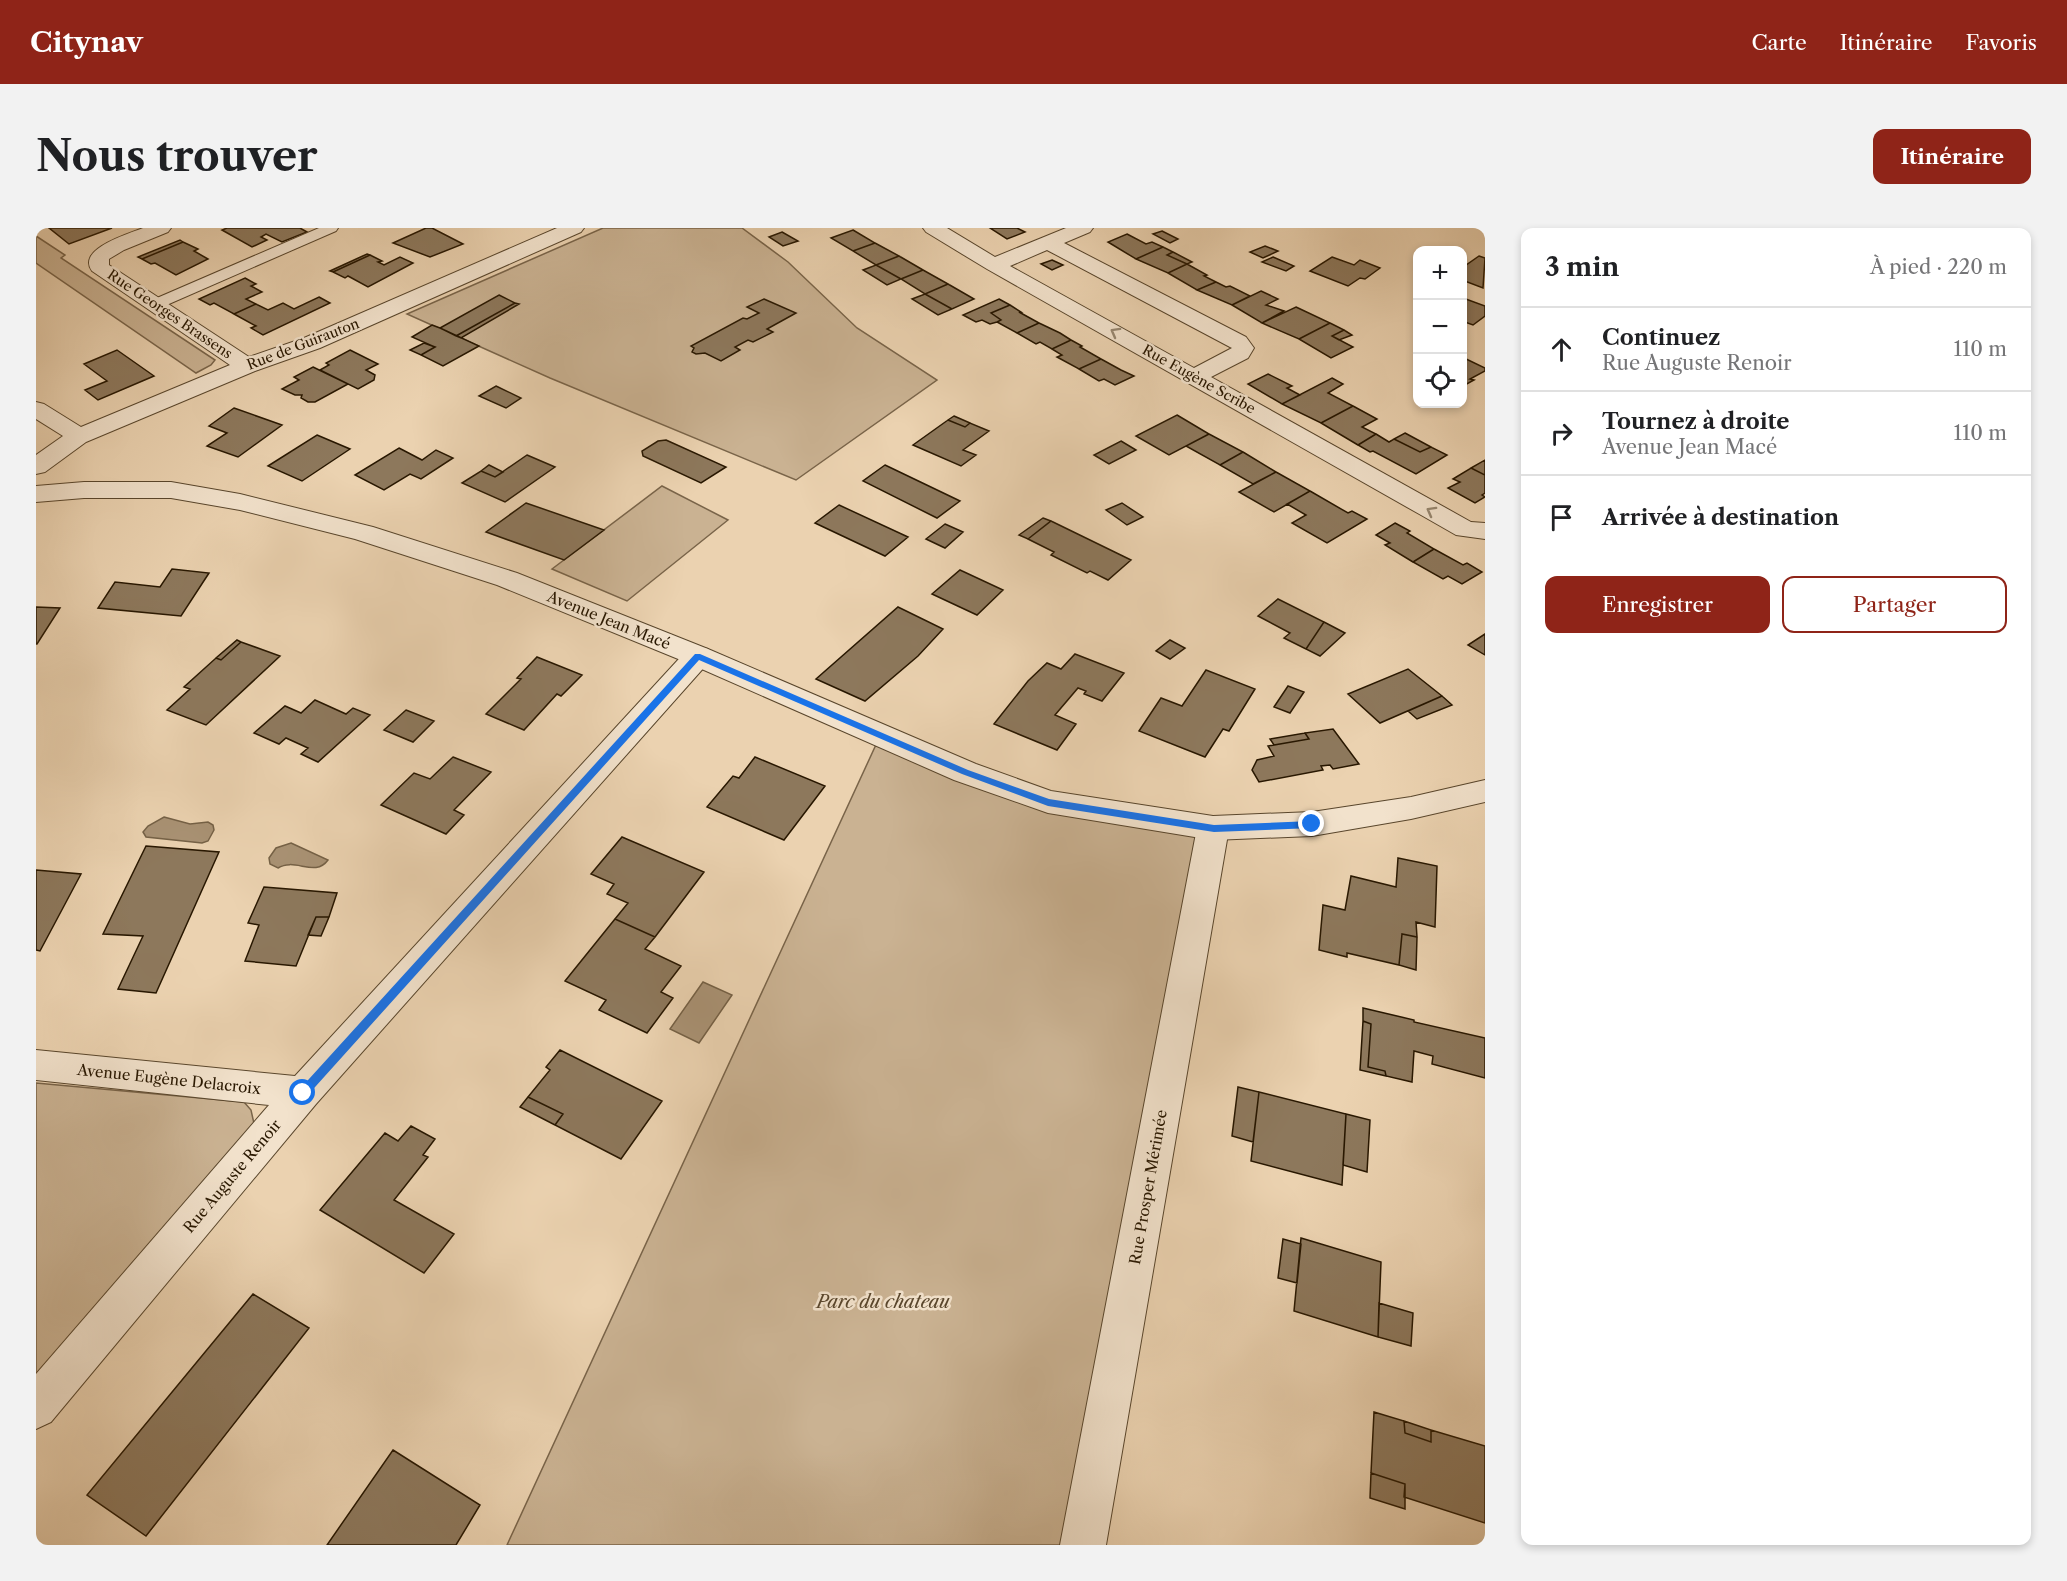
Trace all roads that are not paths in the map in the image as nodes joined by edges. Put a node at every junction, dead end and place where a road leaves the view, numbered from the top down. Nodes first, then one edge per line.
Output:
1 (161, 228) edge
2 (331, 228) edge
3 (574, 228) edge
4 (933, 228) edge
5 (1083, 228) edge
6 (1048, 243) junction
7 (994, 265) junction
8 (156, 304) junction
9 (247, 366) junction
10 (1194, 377) junction
11 (36, 409) edge
12 (77, 437) junction
13 (36, 466) edge
14 (36, 494) edge
15 (1478, 534) edge
16 (698, 656) junction
17 (1485, 791) edge
18 (1214, 828) junction
19 (36, 1065) edge
20 (303, 1093) junction
21 (36, 1407) edge
22 (1083, 1545) edge

1 - 8 street, Rue Georges Brassens
2 - 8 lane
3 - 9 street, Rue de Guirauton
4 - 7 street, Rue Eugène Scribe
5 - 6 street
6 - 7 street
6 - 10 street
10 -> 7 street, Rue Eugène Scribe
8 - 9 street, Rue Georges Brassens
9 - 12 street, Rue de Guirauton
15 -> 10 street, Rue Eugène Scribe
11 - 12 street
12 - 13 street, Rue de Guirauton
14 - 16 street, Avenue Jean Macé
16 - 18 street, Avenue Jean Macé
16 - 20 street, Rue Auguste Renoir
17 - 18 street, Avenue Jean Macé
18 - 22 street, Rue Prosper Mérimée
19 - 20 street, Avenue Eugène Delacroix
20 - 21 street, Rue Auguste Renoir

